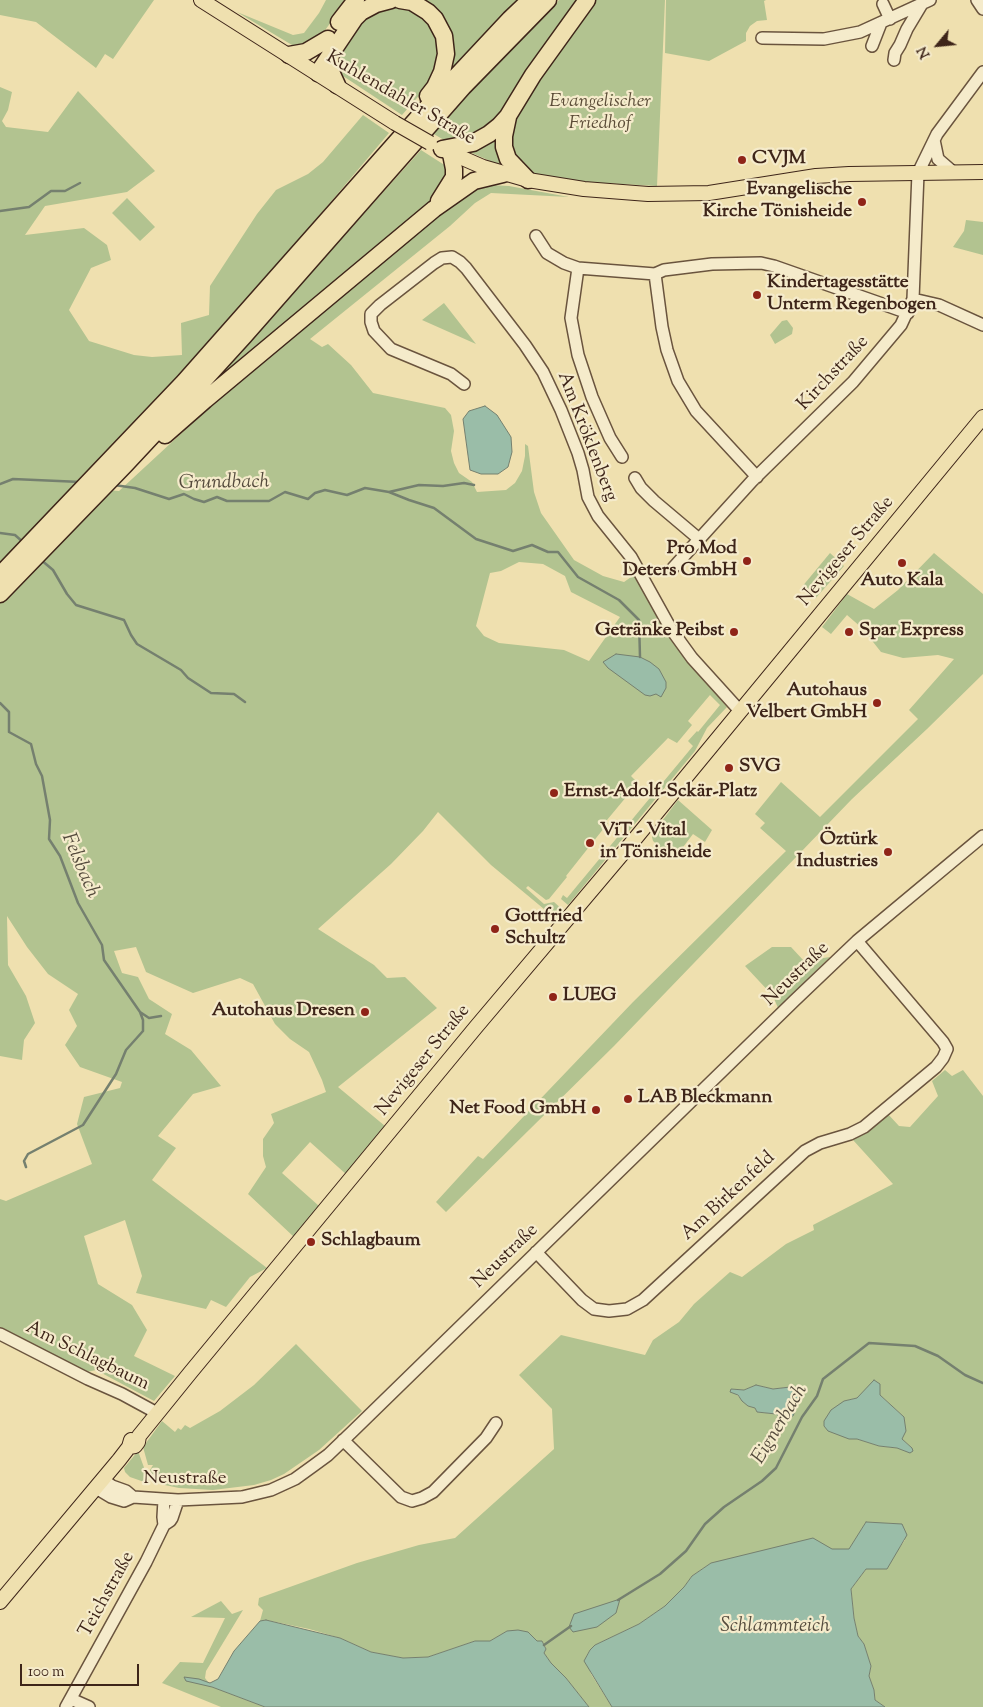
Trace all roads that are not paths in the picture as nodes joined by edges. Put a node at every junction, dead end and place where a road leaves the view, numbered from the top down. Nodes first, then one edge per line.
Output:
1 (201, 0) edge
2 (356, 0) edge
3 (391, 0) edge
4 (400, 0) edge
5 (530, 0) edge
6 (548, 0) edge
7 (586, 0) edge
8 (977, 0) edge
9 (926, 2) edge
10 (883, 4) dead end
11 (983, 9) edge
12 (886, 21) junction
13 (762, 38) dead end
14 (330, 46) junction
15 (872, 46) dead end
16 (289, 55) junction
17 (894, 60) dead end
18 (313, 70) junction
19 (983, 72) edge
20 (337, 85) junction
21 (508, 116) junction
22 (934, 140) junction
23 (399, 141) junction
24 (441, 149) junction
25 (953, 172) junction
26 (983, 172) edge
27 (918, 173) junction
28 (503, 174) junction
29 (528, 180) junction
30 (434, 209) junction
31 (536, 236) dead end
32 (578, 268) junction
33 (655, 274) junction
34 (913, 299) junction
35 (908, 313) junction
36 (983, 325) edge
37 (464, 384) dead end
38 (195, 391) junction
39 (983, 417) edge
40 (622, 457) dead end
41 (757, 477) junction
42 (635, 478) dead end
43 (699, 539) junction
44 (672, 568) dead end
45 (0, 575) edge
46 (0, 594) edge
47 (740, 711) junction
48 (983, 836) edge
49 (857, 942) junction
50 (947, 1049) joint
51 (536, 1252) junction
52 (0, 1334) edge
53 (157, 1413) junction
54 (496, 1423) dead end
55 (343, 1440) junction
56 (100, 1483) junction
57 (164, 1500) junction
58 (178, 1500) junction
59 (164, 1525) junction
60 (0, 1602) edge
61 (69, 1703) edge
62 (88, 1707) edge

1 - 16 main road, Kuhlendahler Straße
2 - 14 highway
3 - 14 highway
4 - 23 highway
5 - 23 highway
6 - 38 highway
7 - 21 highway
8 - 11 street
9 - 12 street
9 - 17 street
10 - 12 street
12 - 13 street
12 - 15 street
14 - 16 highway
14 - 18 highway
14 - 20 highway
16 - 18 main road, Kuhlendahler Straße
18 - 20 main road, Kuhlendahler Straße
19 - 22 street, Kirchstraße
20 - 24 main road, Kuhlendahler Straße, bridge
21 - 24 highway
21 - 29 highway
22 - 25 street
22 - 27 street, Kirchstraße
23 - 38 highway
24 - 28 main road, Kuhlendahler Straße
24 - 30 highway
25 - 26 main road, Kuhlendahler Straße
25 - 27 main road, Kuhlendahler Straße
27 - 29 main road, Kuhlendahler Straße
27 - 34 street, Kirchstraße
28 - 29 main road, Kuhlendahler Straße
28 - 30 highway
30 - 38 highway
31 - 32 street
32 - 33 street
32 - 40 street
33 - 35 street
33 - 41 street
34 - 35 street, Kirchstraße
34 - 36 street
35 - 41 street, Kirchstraße
37 - 47 street, Am Kröklenberg
38 - 45 highway
38 - 46 highway
39 - 47 main road, Nevigeser Straße
41 - 43 street, Kirchstraße
42 - 43 street
43 - 44 street, Kirchstraße
47 - 53 main road, Nevigeser Straße
48 - 49 street, Neustraße
49 - 50 street, Neustraße
49 - 51 street, Neustraße
50 - 51 street, Am Birkenfeld
51 - 55 street, Neustraße
52 - 53 street, Am Schlagbaum
53 - 56 main road, Nevigeser Straße
54 - 55 street
55 - 58 street, Neustraße
56 - 57 street, Neustraße
56 - 60 main road, Nevigeser Straße
57 - 58 street, Neustraße
57 - 59 street, Teichstraße
58 - 59 street, Teichstraße
59 - 61 street, Teichstraße
61 - 62 street

